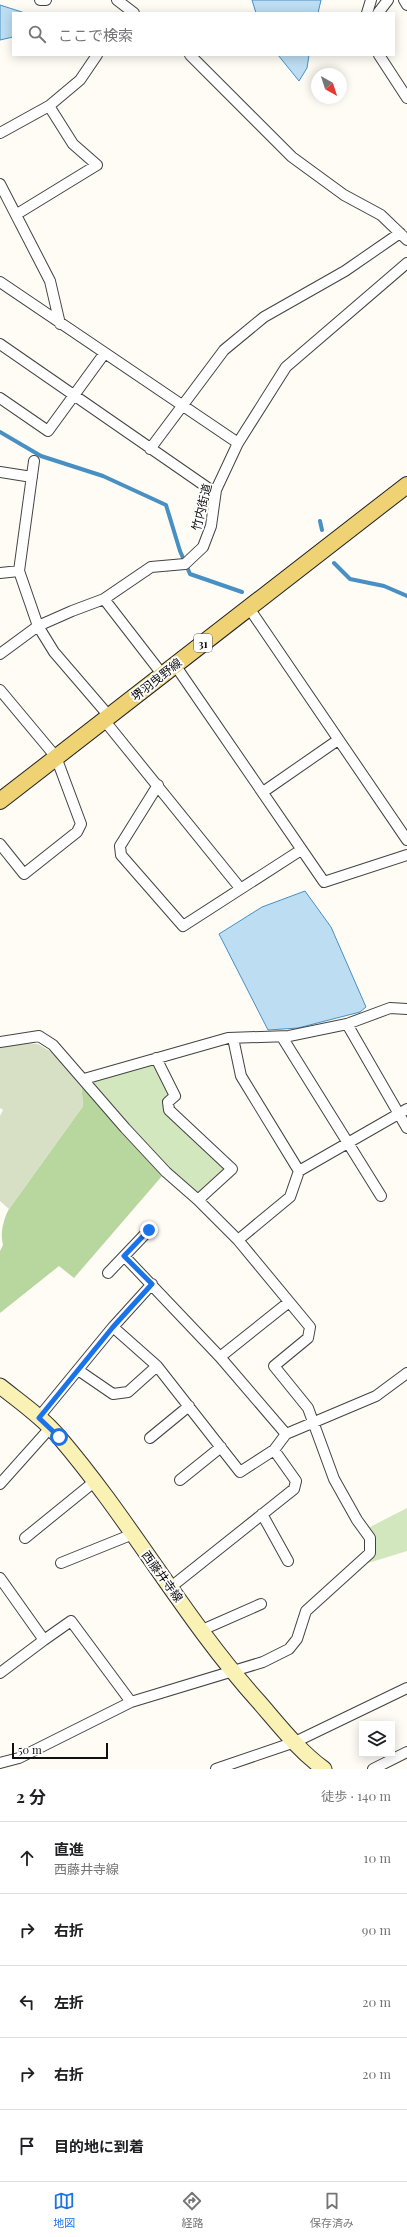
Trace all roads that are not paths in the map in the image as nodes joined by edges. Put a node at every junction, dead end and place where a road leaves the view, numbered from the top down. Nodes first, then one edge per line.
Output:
1 (40, 0) edge
2 (46, 0) edge
3 (117, 0) edge
4 (371, 0) edge
5 (388, 0) edge
6 (404, 0) edge
7 (407, 5) edge
8 (133, 12) edge
9 (367, 12) edge
10 (379, 12) edge
11 (96, 56) edge
12 (191, 56) edge
13 (380, 56) edge
14 (407, 98) edge
15 (49, 106) junction
16 (0, 133) edge
17 (1, 190) edge
18 (17, 214) junction
19 (404, 236) edge
20 (407, 263) edge
21 (0, 282) edge
22 (60, 324) junction
23 (0, 344) edge
24 (104, 354) junction
25 (74, 396) junction
26 (0, 398) edge
27 (182, 407) junction
28 (238, 443) junction
29 (150, 449) junction
30 (34, 461) dead end
31 (0, 472) edge
32 (32, 477) junction
33 (407, 485) edge
34 (216, 490) junction
35 (19, 571) junction
36 (0, 572) edge
37 (104, 599) junction
38 (249, 608) junction
39 (38, 626) junction
40 (0, 654) edge
41 (175, 665) junction
42 (162, 674) junction
43 (0, 690) edge
44 (106, 718) junction
45 (338, 740) junction
46 (56, 757) junction
47 (158, 785) junction
48 (263, 792) junction
49 (0, 801) edge
50 (407, 840) edge
51 (0, 844) edge
52 (301, 850) junction
53 (407, 855) edge
54 (240, 888) junction
55 (407, 1009) edge
56 (347, 1024) junction
57 (282, 1036) junction
58 (233, 1038) junction
59 (0, 1042) edge
60 (156, 1058) junction
61 (84, 1079) junction
62 (403, 1111) edge
63 (407, 1128) edge
64 (347, 1143) junction
65 (299, 1171) junction
66 (381, 1196) dead end
67 (198, 1200) junction
68 (149, 1230) dead end
69 (238, 1240) junction
70 (124, 1256) junction
71 (108, 1273) dead end
72 (152, 1284) junction
73 (289, 1302) junction
74 (113, 1327) junction
75 (220, 1357) junction
76 (157, 1366) junction
77 (78, 1370) junction
78 (407, 1373) edge
79 (0, 1386) edge
80 (189, 1406) junction
81 (44, 1422) junction
82 (312, 1424) junction
83 (286, 1434) junction
84 (150, 1438) dead end
85 (221, 1447) junction
86 (274, 1450) junction
87 (180, 1480) dead end
88 (94, 1482) junction
89 (0, 1484) edge
90 (262, 1514) junction
91 (133, 1534) junction
92 (25, 1538) dead end
93 (288, 1561) dead end
94 (61, 1563) dead end
95 (0, 1578) edge
96 (171, 1587) junction
97 (261, 1604) dead end
98 (202, 1630) junction
99 (44, 1640) junction
100 (230, 1670) junction
101 (0, 1673) edge
102 (407, 1688) edge
103 (131, 1702) junction
104 (295, 1742) junction
105 (407, 1752) edge
106 (0, 1764) edge
107 (216, 1769) edge
108 (324, 1769) edge
109 (373, 1769) edge

1 - 2 street
3 - 8 street
4 - 9 street
5 - 10 street
6 - 7 street
11 - 15 street
12 - 19 street
13 - 14 street
15 - 16 street
15 - 18 street
17 - 18 street
18 - 22 street
19 - 27 street
20 - 28 street, 竹内街道
21 - 22 street
22 - 24 street
23 - 25 street
24 - 25 street
24 - 27 street
25 - 26 street
25 - 29 street
27 - 28 street
27 - 29 street
28 - 34 street, 竹内街道
29 - 34 street
30 - 32 street
31 - 32 street
32 - 35 street
33 - 38 main road, 堺羽曳野線 / 31
34 - 37 street, 竹内街道
35 - 36 street
35 - 39 street
37 - 39 street, 竹内街道
37 - 42 street
38 - 41 main road, 堺羽曳野線 / 31
38 - 45 street
39 - 40 street, 竹内街道
39 - 44 street
41 - 42 main road, 堺羽曳野線 / 31
41 - 48 street
42 - 44 main road, 堺羽曳野線 / 31
43 - 46 street
44 - 46 main road, 堺羽曳野線 / 31
44 - 47 street
45 - 48 street
45 - 50 street
46 - 49 main road, 堺羽曳野線 / 31
46 - 51 street
47 - 54 street
47 - 54 street
48 - 52 street
52 - 53 street
52 - 54 street
55 - 56 street
56 - 57 street
56 - 62 street
57 - 58 street
57 - 64 street
58 - 60 street
58 - 65 street
59 - 61 street
60 - 61 street
60 - 67 street
61 - 67 street
62 - 63 street
62 - 64 street
64 - 65 street
64 - 66 street
65 - 69 street
67 - 69 street
68 - 70 street
69 - 73 street
70 - 71 street
70 - 72 street
72 - 74 street
72 - 75 street
73 - 75 street
73 - 82 street
74 - 76 street
74 - 77 street
75 - 83 street
76 - 77 street
76 - 80 street
77 - 81 street
78 - 82 street
79 - 81 main road, 西藤井寺線
80 - 84 street
80 - 85 street
81 - 88 main road, 西藤井寺線
81 - 89 street
82 - 83 street
82 - 100 street
83 - 86 street
85 - 86 street
85 - 87 street
86 - 90 street
88 - 91 main road, 西藤井寺線
88 - 92 street
90 - 93 street
90 - 96 street
91 - 94 street
91 - 96 main road, 西藤井寺線
95 - 99 street
96 - 98 main road, 西藤井寺線
97 - 98 street
98 - 100 main road, 西藤井寺線
99 - 101 street
99 - 103 street
100 - 103 street
100 - 104 main road, 西藤井寺線
102 - 104 street
103 - 106 street
104 - 107 street
104 - 108 main road, 西藤井寺線
105 - 109 street

